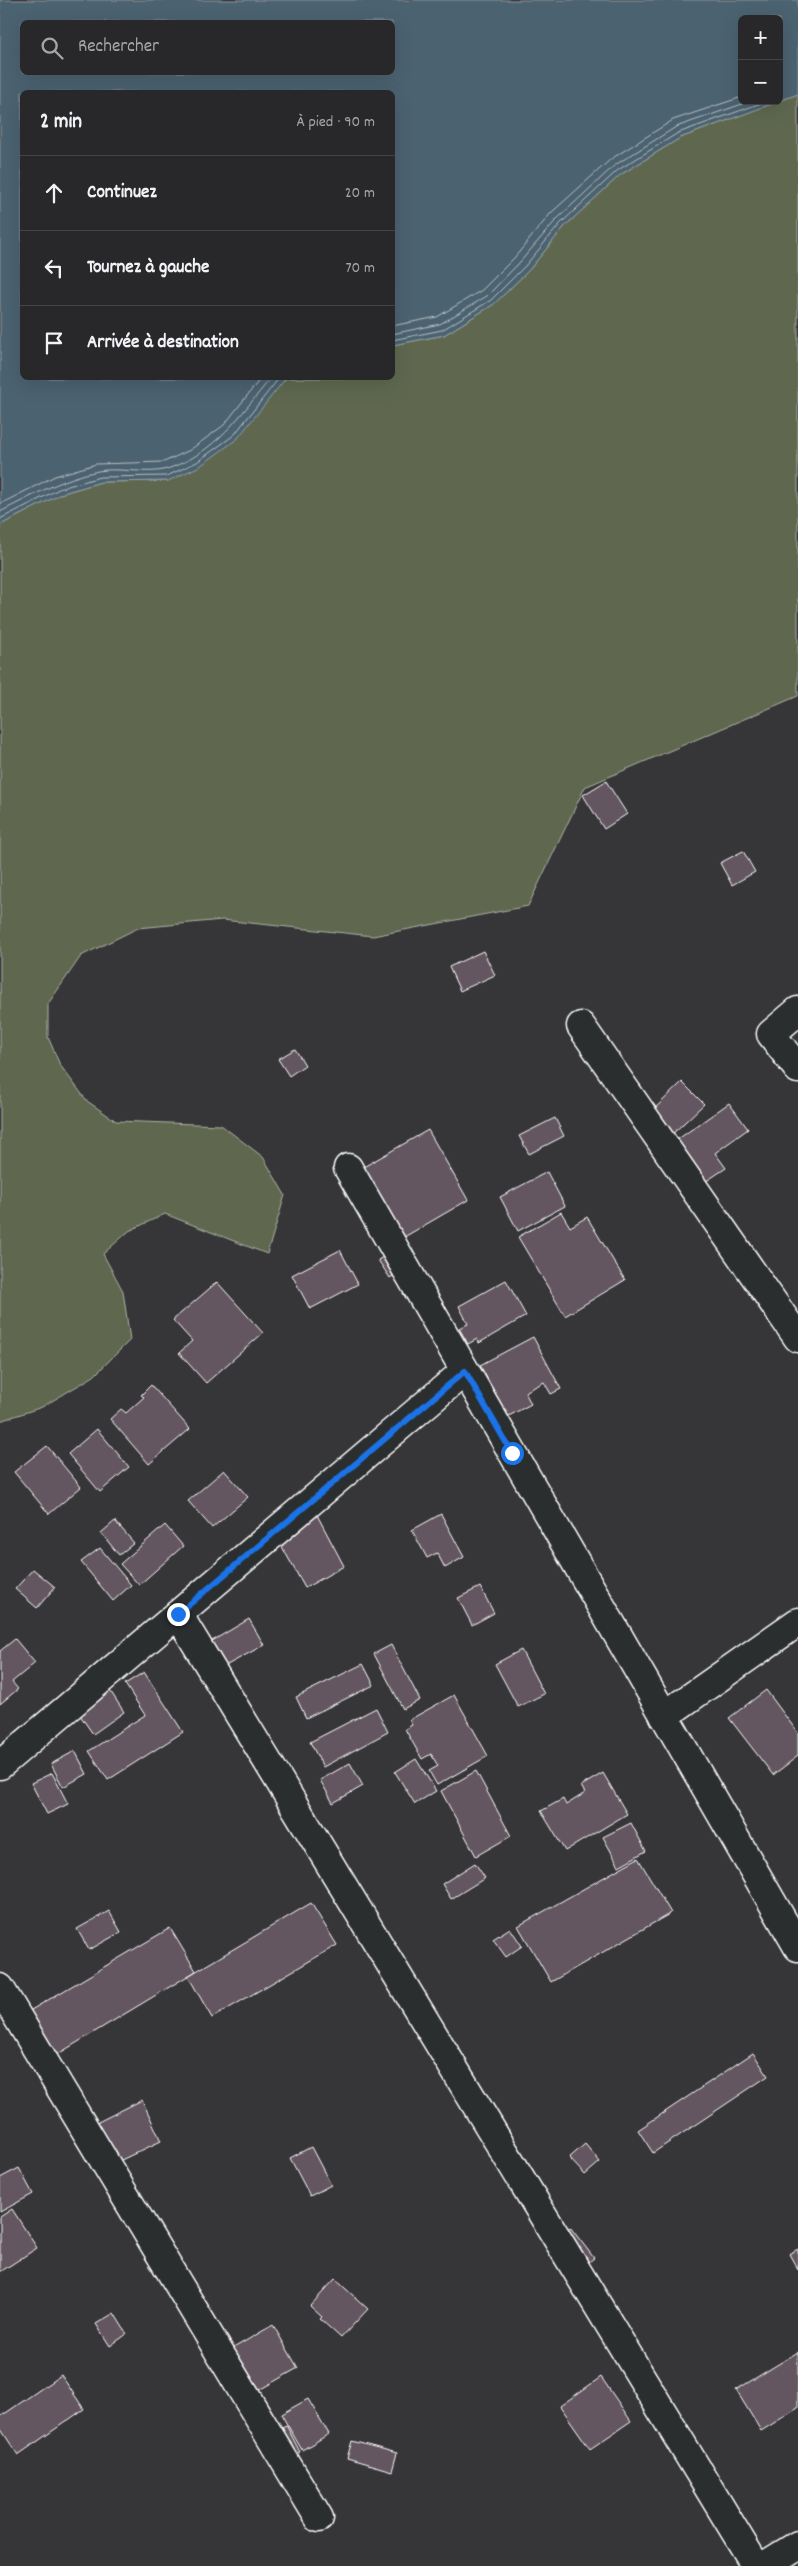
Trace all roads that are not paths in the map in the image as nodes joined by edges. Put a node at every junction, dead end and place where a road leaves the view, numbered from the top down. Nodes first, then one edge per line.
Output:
1 (798, 1011) edge
2 (581, 1026) dead end
3 (798, 1068) edge
4 (348, 1168) dead end
5 (798, 1338) edge
6 (465, 1371) junction
7 (178, 1614) junction
8 (798, 1622) edge
9 (664, 1716) junction
10 (0, 1765) edge
11 (798, 1947) edge
12 (0, 1988) edge
13 (319, 2518) dead end
14 (798, 2545) edge
15 (756, 2566) edge
16 (764, 2566) edge

1 - 3 street
2 - 5 street
4 - 6 street
6 - 7 street
6 - 9 street
7 - 10 street
7 - 15 street
8 - 9 street
9 - 11 street
12 - 13 street
14 - 16 street

